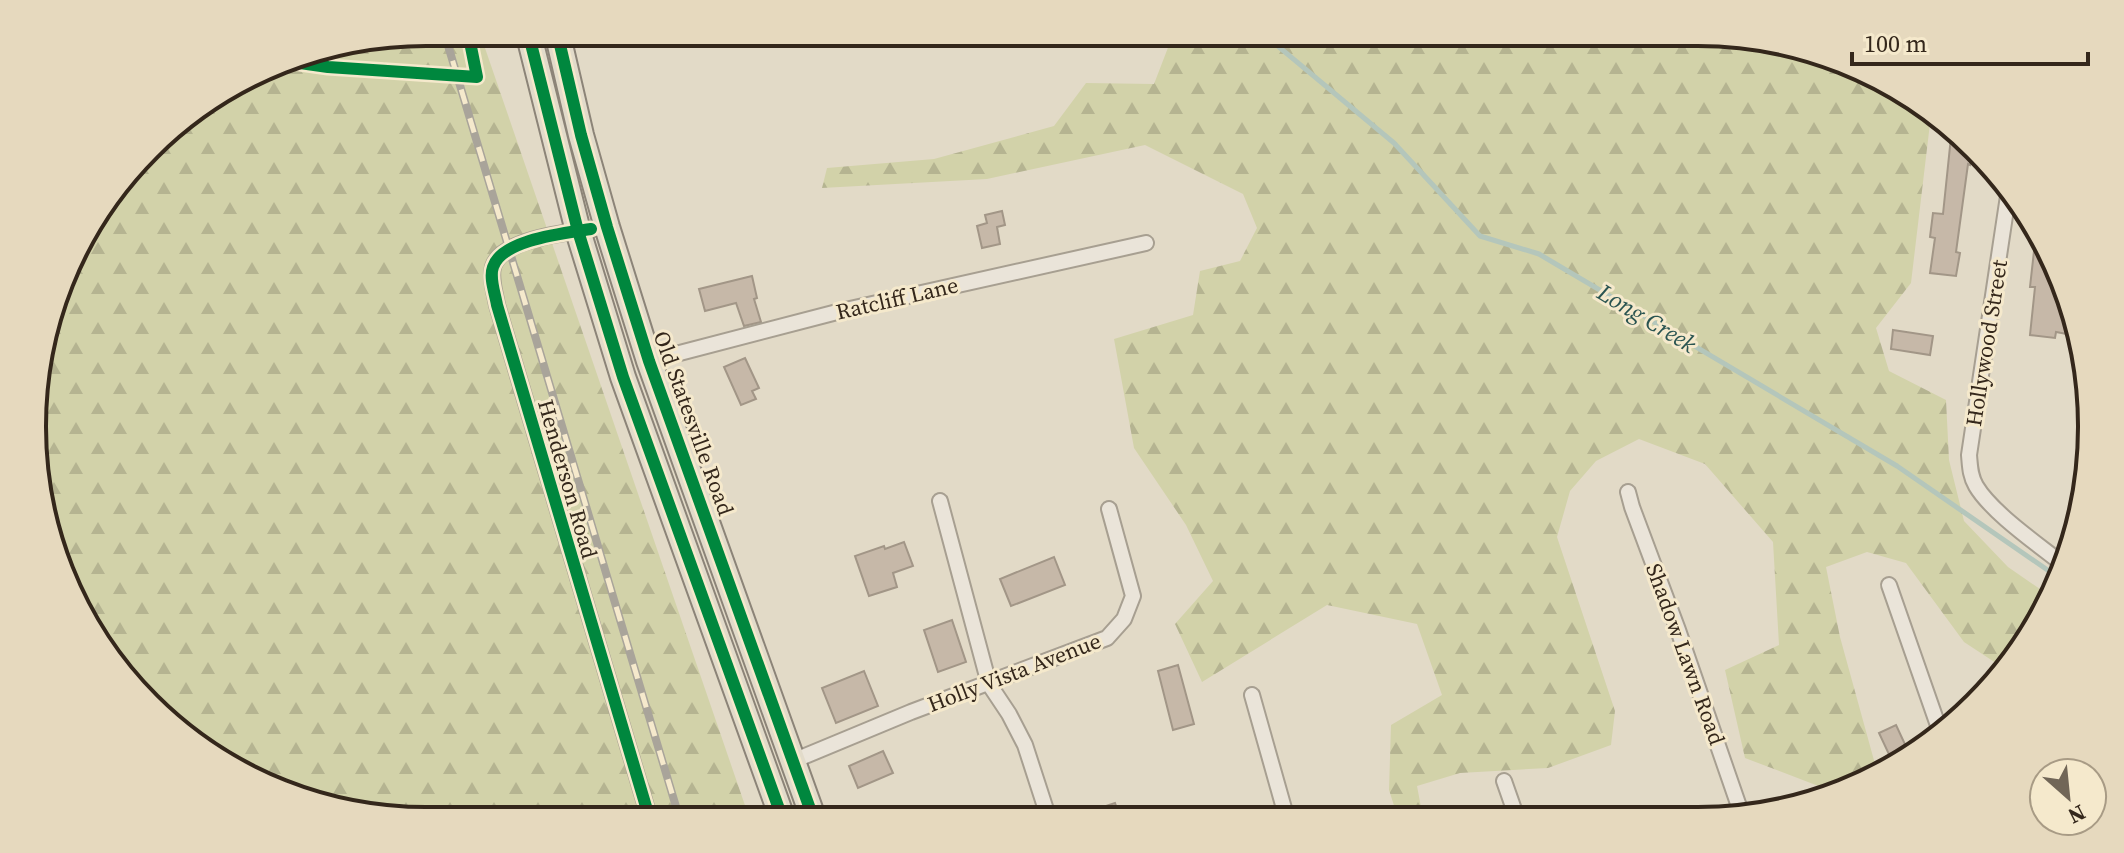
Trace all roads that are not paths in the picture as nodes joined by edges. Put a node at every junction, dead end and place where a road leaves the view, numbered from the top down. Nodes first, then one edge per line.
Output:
1 (532, 46) edge
2 (560, 46) edge
3 (2007, 205) edge
4 (607, 227) junction
5 (578, 231) junction
6 (1146, 243) dead end
7 (649, 361) junction
8 (1628, 492) dead end
9 (940, 501) dead end
10 (1109, 509) dead end
11 (2055, 558) edge
12 (1889, 585) dead end
13 (989, 684) junction
14 (1252, 695) dead end
15 (1937, 722) edge
16 (793, 761) junction
17 (1504, 781) dead end
18 (1738, 805) edge
19 (646, 807) edge
20 (778, 807) edge
21 (809, 807) edge
22 (1045, 807) edge
23 (1284, 807) edge
24 (1513, 807) edge

1 - 5 main road
2 - 4 main road, Old Statesville Road
3 - 11 street, Hollywood Street
4 - 5 street, Henderson Road
4 - 7 main road, Old Statesville Road
5 - 19 street, Henderson Road
5 - 20 main road
6 - 7 street, Ratcliff Lane
7 - 16 main road, Old Statesville Road
8 - 18 street, Shadow Lawn Road
9 - 13 street
10 - 13 street, Holly Vista Avenue
12 - 15 street
13 - 16 street, Holly Vista Avenue
13 - 22 street
14 - 23 street
16 - 21 main road, Old Statesville Road
17 - 24 street

